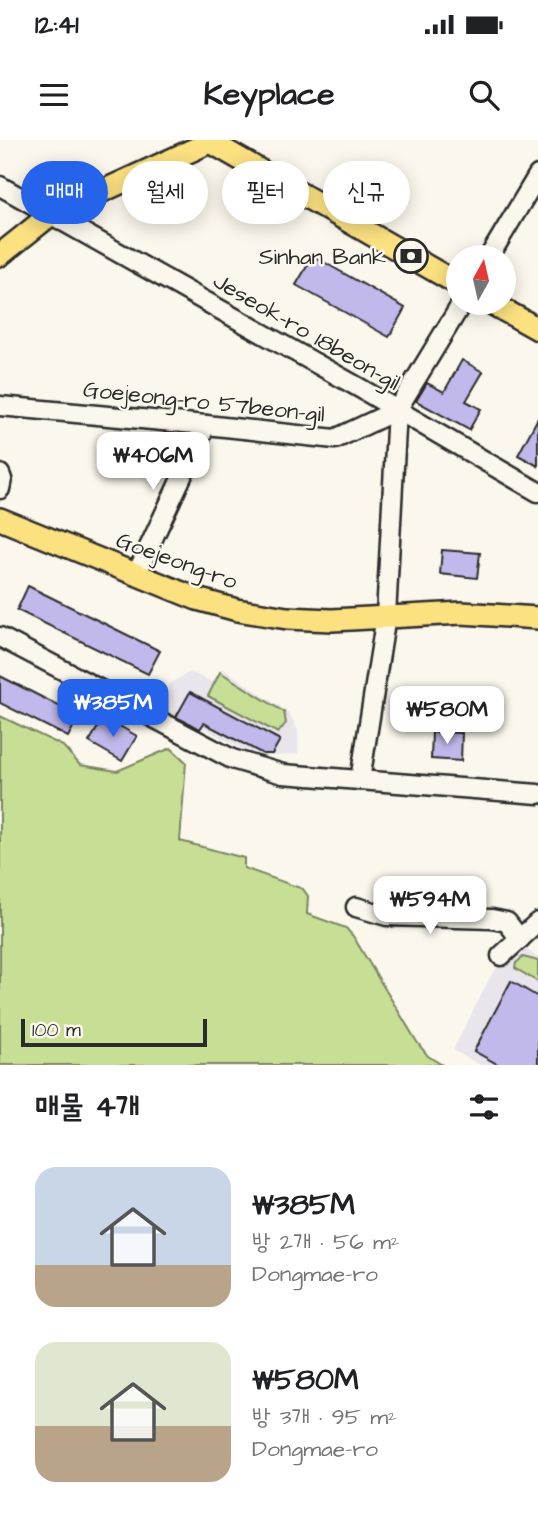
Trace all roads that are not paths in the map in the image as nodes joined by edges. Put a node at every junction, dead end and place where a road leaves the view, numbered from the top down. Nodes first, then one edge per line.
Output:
1 (210, 141) edge
2 (538, 175) edge
3 (0, 186) edge
4 (108, 188) edge
5 (21, 198) edge
6 (39, 224) edge
7 (66, 224) edge
8 (496, 245) edge
9 (0, 255) edge
10 (446, 277) edge
11 (455, 315) edge
12 (512, 315) edge
13 (538, 330) edge
14 (0, 406) edge
15 (397, 410) junction
16 (206, 425) junction
17 (0, 474) edge
18 (0, 489) edge
19 (538, 492) edge
20 (0, 519) edge
21 (136, 575) junction
22 (386, 616) junction
23 (538, 618) edge
24 (0, 637) edge
25 (360, 779) junction
26 (538, 794) edge
27 (356, 907) dead end
28 (538, 922) edge
29 (520, 939) junction
30 (501, 956) dead end

1 - 4 main road
1 - 10 main road
2 - 8 street
3 - 5 street, Jeseok-ro 18beon-gil
6 - 9 main road
7 - 15 street, Jeseok-ro 18beon-gil
11 - 15 street
12 - 13 main road
14 - 16 street, Goejeong-ro 57beon-gil
15 - 16 street, Goejeong-ro 57beon-gil
15 - 19 street, Jeseok-ro 18beon-gil
15 - 22 street
16 - 21 street
17 - 18 street
20 - 21 main road, Goejeong-ro
21 - 22 main road, Goejeong-ro
22 - 23 main road, Goejeong-ro
22 - 25 street
24 - 25 street
25 - 26 street
27 - 29 street
28 - 29 street
29 - 30 street

